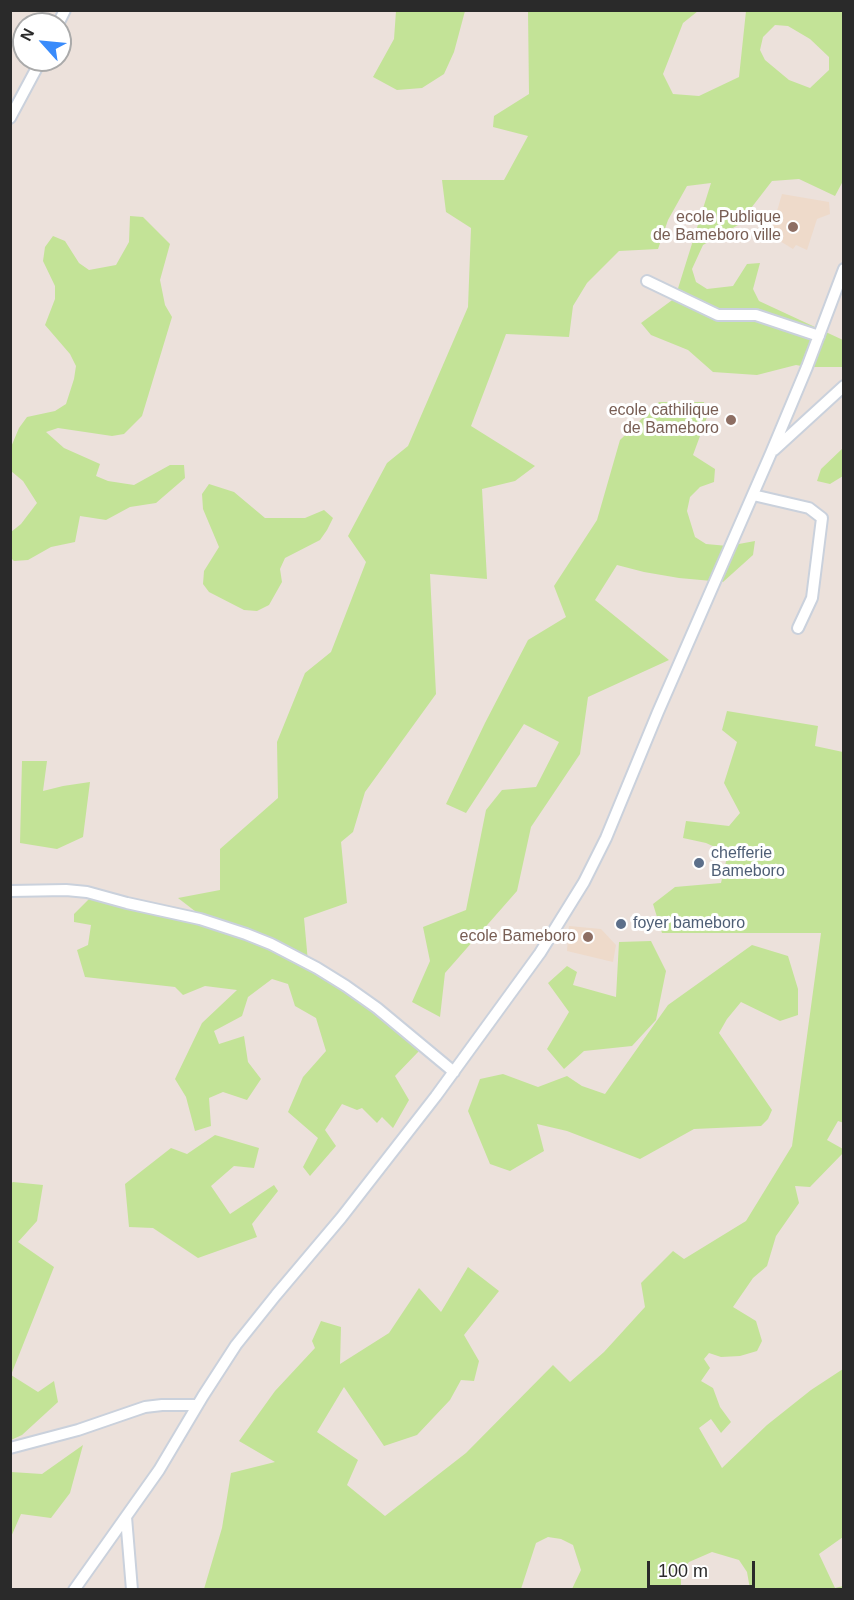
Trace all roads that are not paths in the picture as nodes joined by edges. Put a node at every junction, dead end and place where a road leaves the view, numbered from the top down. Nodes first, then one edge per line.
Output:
1 (34, 72) edge
2 (10, 118) edge
3 (843, 269) edge
4 (647, 280) dead end
5 (819, 336) junction
6 (843, 386) edge
7 (771, 453) junction
8 (753, 495) junction
9 (798, 628) dead end
10 (10, 891) edge
11 (454, 1072) junction
12 (197, 1405) junction
13 (10, 1448) edge
14 (126, 1517) junction
15 (74, 1590) edge
16 (132, 1590) edge

1 - 2 street
3 - 5 street
4 - 5 street
5 - 7 street
6 - 7 street
7 - 8 street
8 - 9 street
8 - 11 street
10 - 11 street
11 - 12 street
12 - 13 street
12 - 14 street
14 - 15 street
14 - 16 street

